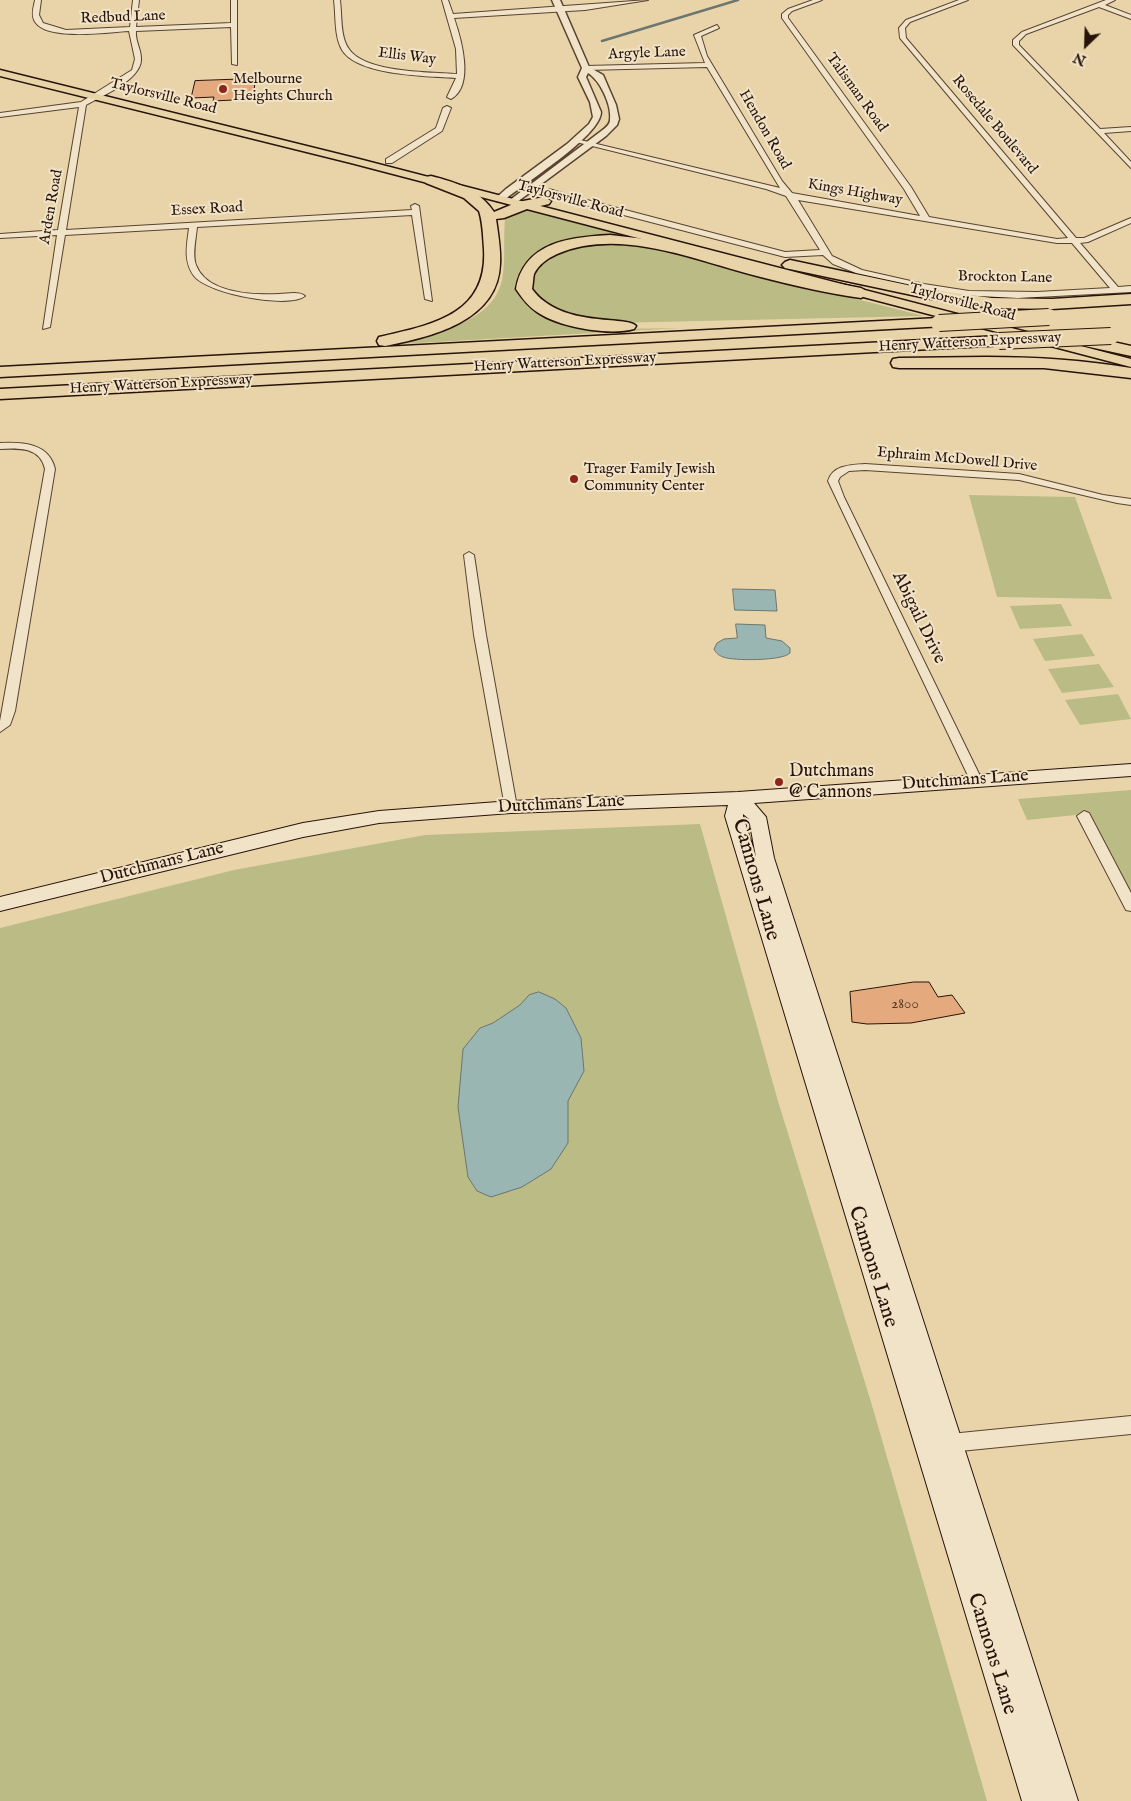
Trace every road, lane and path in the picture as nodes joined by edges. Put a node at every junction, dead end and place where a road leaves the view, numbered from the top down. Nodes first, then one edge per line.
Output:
1 (38, 0) edge
2 (136, 0) edge
3 (234, 0) edge
4 (337, 0) edge
5 (445, 0) edge
6 (556, 0) edge
7 (645, 0) edge
8 (819, 0) edge
9 (965, 0) edge
10 (1112, 0) edge
11 (1099, 5) junction
12 (561, 10) junction
13 (450, 16) junction
14 (1131, 17) edge
15 (234, 25) junction
16 (717, 27) dead end
17 (132, 31) junction
18 (235, 64) dead end
19 (0, 65) edge
20 (709, 65) junction
21 (586, 68) junction
22 (0, 73) edge
23 (461, 76) junction
24 (105, 90) junction
25 (93, 96) junction
26 (451, 97) dead end
27 (83, 104) junction
28 (447, 108) dead end
29 (0, 115) edge
30 (1131, 129) edge
31 (1097, 131) junction
32 (576, 140) junction
33 (590, 144) junction
34 (389, 161) junction
35 (1131, 166) edge
36 (430, 180) junction
37 (789, 193) junction
38 (548, 196) junction
39 (513, 198) junction
40 (499, 215) junction
41 (926, 219) junction
42 (1131, 220) edge
43 (193, 224) junction
44 (61, 232) junction
45 (0, 236) edge
46 (1074, 241) junction
47 (493, 247) junction
48 (826, 252) junction
49 (790, 265) junction
50 (1116, 290) junction
51 (1131, 290) edge
52 (861, 293) junction
53 (301, 296) dead end
54 (429, 299) dead end
55 (1131, 299) edge
56 (1131, 313) edge
57 (931, 324) junction
58 (46, 328) dead end
59 (1131, 336) edge
60 (1091, 342) joint
61 (1131, 352) edge
62 (192, 362) junction
63 (1131, 363) edge
64 (519, 365) junction
65 (0, 372) edge
66 (1131, 373) edge
67 (0, 394) edge
68 (0, 446) edge
69 (839, 472) joint
70 (1131, 502) edge
71 (469, 555) dead end
72 (0, 728) edge
73 (1131, 770) edge
74 (976, 780) junction
75 (738, 798) junction
76 (511, 807) junction
77 (1084, 816) dead end
78 (0, 904) edge
79 (1131, 906) edge
80 (1131, 1425) edge
81 (939, 1444) junction
82 (1036, 1801) edge
83 (1064, 1801) edge

1 - 17 street, Redbud Lane
2 - 17 street
3 - 15 street
4 - 23 street, Ellis Way
5 - 13 street
6 - 12 street
7 - 12 street
8 - 41 street, Talisman Road
9 - 46 street, Rosedale Boulevard
10 - 11 street
11 - 14 street
11 - 31 street
12 - 13 street
12 - 21 street
13 - 23 street
15 - 17 street, Redbud Lane
15 - 18 street
16 - 20 street, Hendon Road
17 - 24 street
19 - 24 main road, Taylorsville Road
20 - 21 street, Argyle Lane
20 - 37 street, Hendon Road
21 - 32 street
21 - 33 street
22 - 25 main road, Taylorsville Road
23 - 26 street
24 - 25 street
24 - 34 main road, Taylorsville Road
25 - 27 street
25 - 36 main road, Taylorsville Road
27 - 29 street
27 - 44 street, Arden Road
28 - 34 street
30 - 31 street
31 - 35 street
32 - 33 street, Kings Highway
32 - 39 street
33 - 37 street, Kings Highway
33 - 39 street
34 - 39 main road, Taylorsville Road
36 - 39 main road, Taylorsville Road
36 - 47 highway
37 - 41 street, Kings Highway
37 - 48 street, Hendon Road
38 - 39 highway
38 - 48 street, Taylorsville Road
38 - 49 main road, Taylorsville Road
39 - 40 highway
39 - 40 highway
39 - 52 main road, Taylorsville Road
40 - 47 highway
41 - 46 street, Kings Highway
42 - 46 street, Kings Highway
43 - 44 street, Essex Road
43 - 53 street
43 - 54 street, Essex Road
44 - 45 street, Essex Road
44 - 58 street, Arden Road
46 - 50 street, Rosedale Boulevard
47 - 62 highway
48 - 50 street, Brockton Lane
49 - 55 highway
49 - 60 main road, Taylorsville Road
50 - 51 street, Brockton Lane
52 - 57 highway
52 - 63 main road, Taylorsville Road
56 - 57 highway, Henry Watterson Expressway, bridge
57 - 62 highway, Henry Watterson Expressway
59 - 64 highway, Henry Watterson Expressway, bridge
60 - 61 highway
62 - 65 highway, Henry Watterson Expressway
64 - 66 highway
64 - 67 highway, Henry Watterson Expressway
68 - 72 street
69 - 70 street, Ephraim McDowell Drive
69 - 74 street, Abigail Drive
71 - 76 street
73 - 74 main road, Dutchmans Lane
74 - 75 main road, Dutchmans Lane
75 - 76 main road, Dutchmans Lane
75 - 81 main road, Cannons Lane
76 - 78 main road, Dutchmans Lane
77 - 79 street
80 - 81 street
81 - 82 main road, Cannons Lane
81 - 83 main road, Cannons Lane

